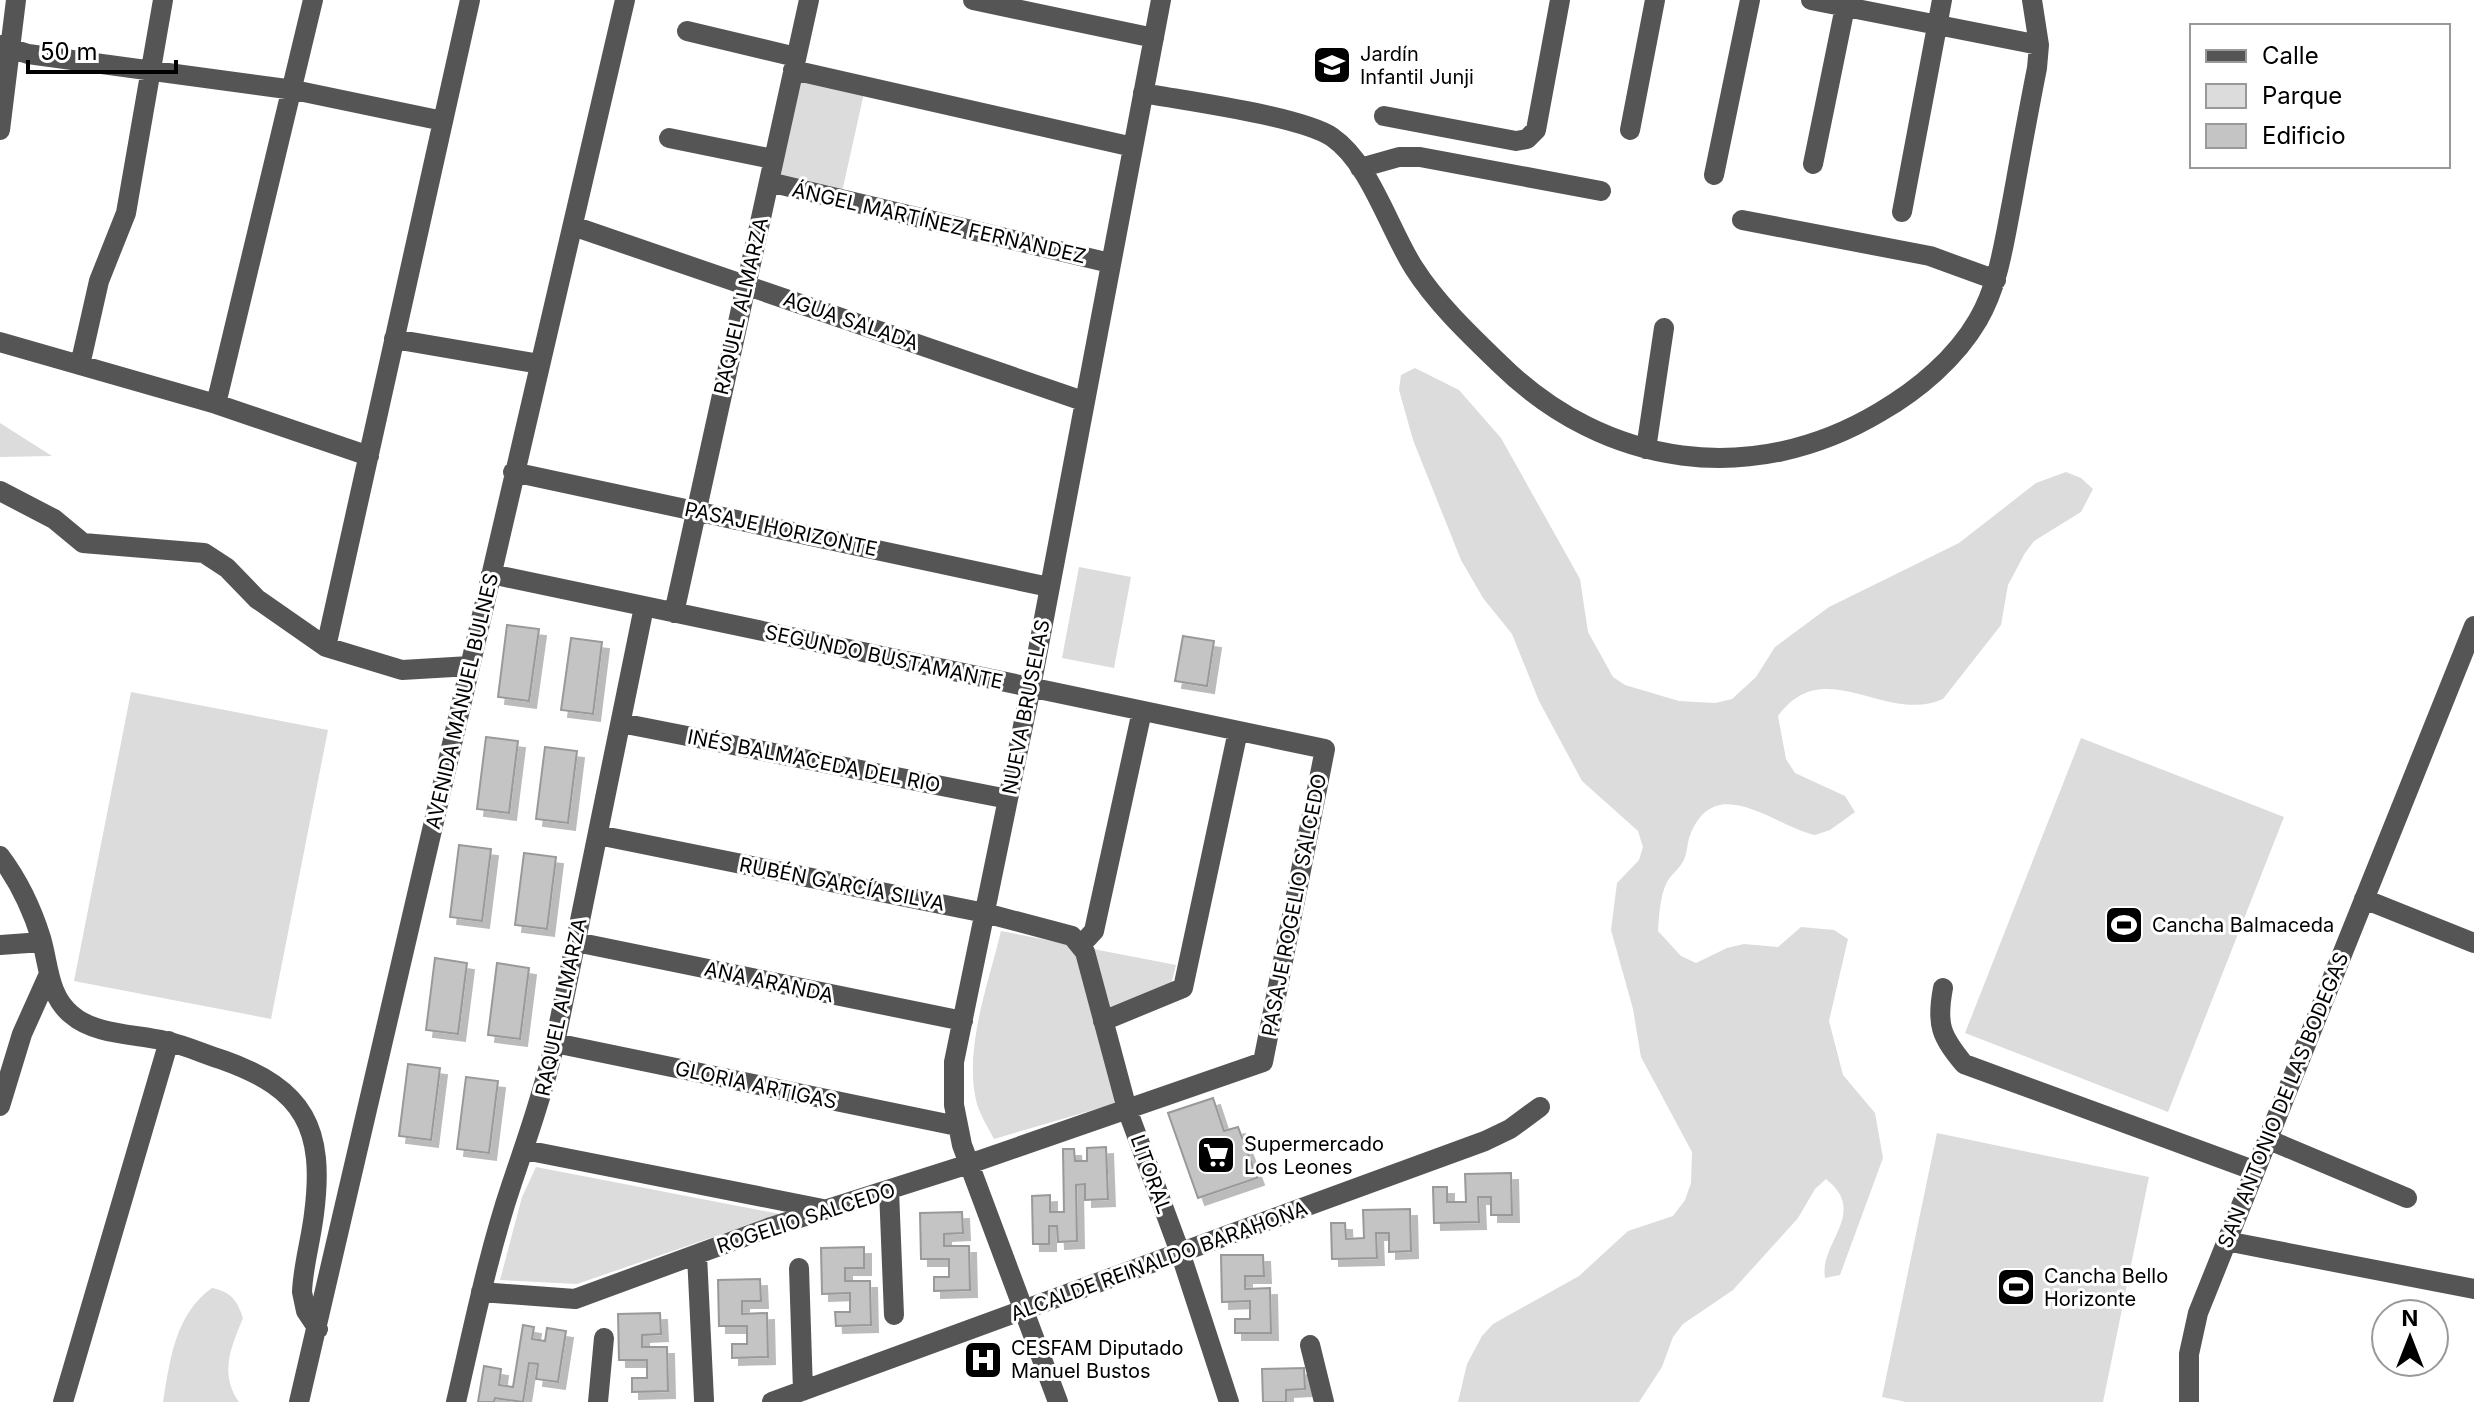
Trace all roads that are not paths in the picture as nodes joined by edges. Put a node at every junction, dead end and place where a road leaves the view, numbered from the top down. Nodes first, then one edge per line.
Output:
1 (16, 0) edge
2 (163, 0) edge
3 (313, 0) edge
4 (470, 0) edge
5 (625, 0) edge
6 (809, 0) edge
7 (973, 0) edge
8 (1161, 0) edge
9 (1560, 0) edge
10 (1655, 0) edge
11 (1750, 0) edge
12 (1811, 0) edge
13 (1942, 0) edge
14 (2032, 0) edge
15 (1872, 6) edge
16 (1845, 7) junction
17 (1937, 25) junction
18 (687, 31) dead end
19 (1154, 38) junction
20 (2039, 45) junction
21 (6, 47) edge
22 (794, 64) junction
23 (150, 70) junction
24 (294, 90) junction
25 (1143, 93) junction
26 (1384, 116) dead end
27 (443, 121) junction
28 (0, 130) edge
29 (1630, 130) dead end
30 (669, 138) dead end
31 (1133, 147) junction
32 (773, 159) junction
33 (1813, 164) dead end
34 (1360, 168) junction
35 (1714, 175) dead end
36 (769, 182) junction
37 (1601, 191) dead end
38 (1902, 212) dead end
39 (1742, 220) dead end
40 (573, 226) junction
41 (1110, 263) junction
42 (1996, 280) junction
43 (745, 285) junction
44 (1664, 328) dead end
45 (394, 339) junction
46 (0, 342) edge
47 (540, 364) junction
48 (80, 365) junction
49 (1083, 401) junction
50 (216, 404) junction
51 (1646, 449) junction
52 (369, 456) junction
53 (513, 472) junction
54 (0, 491) edge
55 (696, 511) junction
56 (491, 574) junction
57 (1049, 587) junction
58 (644, 607) junction
59 (674, 613) junction
60 (2474, 626) edge
61 (326, 647) junction
62 (470, 666) junction
63 (1031, 687) junction
64 (1142, 711) junction
65 (621, 723) junction
66 (1238, 731) junction
67 (1325, 749) joint
68 (1008, 799) junction
69 (598, 835) junction
70 (0, 856) edge
71 (2364, 899) junction
72 (985, 913) junction
73 (42, 942) junction
74 (576, 942) junction
75 (2474, 943) edge
76 (0, 945) edge
77 (1081, 945) junction
78 (48, 976) junction
79 (1943, 988) dead end
80 (963, 1021) junction
81 (1103, 1021) junction
82 (169, 1041) junction
83 (555, 1043) junction
84 (0, 1106) edge
85 (1540, 1107) dead end
86 (1127, 1109) junction
87 (957, 1126) junction
88 (2267, 1139) junction
89 (525, 1150) junction
90 (969, 1164) junction
91 (2253, 1170) junction
92 (889, 1190) junction
93 (2407, 1198) dead end
94 (827, 1210) junction
95 (2226, 1241) junction
96 (697, 1255) junction
97 (1181, 1255) junction
98 (799, 1268) dead end
99 (2474, 1289) edge
100 (481, 1292) junction
101 (1024, 1310) junction
102 (894, 1315) dead end
103 (318, 1329) junction
104 (604, 1338) dead end
105 (1310, 1345) dead end
106 (803, 1391) junction
107 (704, 1400) dead end
108 (63, 1402) edge
109 (299, 1402) edge
110 (456, 1402) edge
111 (598, 1402) edge
112 (772, 1402) edge
113 (1058, 1402) edge
114 (1229, 1402) edge
115 (1324, 1402) edge
116 (2189, 1402) edge

1 - 21 street
2 - 23 street
3 - 24 street
4 - 27 street
5 - 40 street, AVENIDA MANUEL BULNES
6 - 22 street, RAQUEL ALMARZA
7 - 19 street
8 - 19 street, NUEVA BRUSELAS
9 - 26 street
10 - 29 street
11 - 35 street
12 - 16 street
13 - 17 street
14 - 20 street
15 - 16 street
15 - 17 street
16 - 33 street
17 - 20 street
17 - 38 street
18 - 22 street
19 - 25 street, NUEVA BRUSELAS
20 - 42 street
21 - 23 street
21 - 28 street
22 - 31 street
22 - 32 street, RAQUEL ALMARZA
23 - 24 street
23 - 48 street
24 - 27 street
24 - 50 street
25 - 31 street, NUEVA BRUSELAS
25 - 34 street
27 - 45 street
30 - 32 street, ÁNGEL MARTÍNEZ FERNANDEZ
31 - 41 street, NUEVA BRUSELAS
32 - 36 street, RAQUEL ALMARZA
34 - 37 street
34 - 51 street
36 - 41 street, ÁNGEL MARTÍNEZ FERNANDEZ
36 - 43 street, RAQUEL ALMARZA
39 - 42 street
40 - 43 street, AGUA SALADA
40 - 47 street, AVENIDA MANUEL BULNES
41 - 49 street, NUEVA BRUSELAS
42 - 51 street
43 - 49 street, AGUA SALADA
43 - 55 street, RAQUEL ALMARZA
44 - 51 street
45 - 47 street
45 - 52 street
46 - 48 street
47 - 53 street, AVENIDA MANUEL BULNES
48 - 50 street
49 - 57 street, NUEVA BRUSELAS
50 - 52 street
52 - 61 street
53 - 55 street, PASAJE HORIZONTE
53 - 56 street, AVENIDA MANUEL BULNES
54 - 61 street
55 - 57 street, PASAJE HORIZONTE
55 - 59 street, RAQUEL ALMARZA
56 - 58 street, SEGUNDO BUSTAMANTE
56 - 62 street, AVENIDA MANUEL BULNES
57 - 63 street, NUEVA BRUSELAS
58 - 59 street, SEGUNDO BUSTAMANTE
58 - 65 street, RAQUEL ALMARZA
59 - 63 street, SEGUNDO BUSTAMANTE
60 - 71 street, SAN ANTONIO DE LAS BODEGAS
61 - 62 street
62 - 103 street, AVENIDA MANUEL BULNES
63 - 64 street, SEGUNDO BUSTAMANTE
63 - 68 street, NUEVA BRUSELAS
64 - 66 street, SEGUNDO BUSTAMANTE
64 - 77 street
65 - 68 street, INÉS BALMACEDA DEL RIO
65 - 69 street, RAQUEL ALMARZA
66 - 67 street, SEGUNDO BUSTAMANTE
66 - 81 street
67 - 86 street, PASAJE ROGELIO SALCEDO
68 - 72 street, NUEVA BRUSELAS
69 - 72 street, RUBÉN GARCÍA SILVA
69 - 74 street, RAQUEL ALMARZA
70 - 73 street
71 - 75 street
71 - 88 street, SAN ANTONIO DE LAS BODEGAS
72 - 77 street, RUBÉN GARCÍA SILVA
72 - 80 street, NUEVA BRUSELAS
73 - 76 street
73 - 78 street
74 - 80 street, ANA ARANDA
74 - 83 street, RAQUEL ALMARZA
77 - 81 street, LITORAL
78 - 82 street
78 - 84 street
79 - 91 street
80 - 87 street, NUEVA BRUSELAS
81 - 86 street, LITORAL
82 - 103 street
82 - 108 street
83 - 87 street, GLORIA ARTIGAS
83 - 89 street, RAQUEL ALMARZA
85 - 97 street, ALCALDE REINALDO BARAHONA
86 - 90 street, ROGELIO SALCEDO
86 - 97 street, LITORAL
87 - 90 street, NUEVA BRUSELAS
88 - 91 street, SAN ANTONIO DE LAS BODEGAS
88 - 93 street
89 - 94 street
89 - 100 street, RAQUEL ALMARZA
90 - 92 street, ROGELIO SALCEDO
90 - 101 street, NUEVA BRUSELAS
91 - 95 street, SAN ANTONIO DE LAS BODEGAS
92 - 94 street, ROGELIO SALCEDO
92 - 102 street
94 - 96 street, ROGELIO SALCEDO
95 - 99 street
95 - 116 street, SAN ANTONIO DE LAS BODEGAS
96 - 100 street, ROGELIO SALCEDO
96 - 107 street
97 - 101 street, ALCALDE REINALDO BARAHONA
97 - 114 street, LITORAL
98 - 106 street
100 - 110 street, RAQUEL ALMARZA
101 - 106 street, ALCALDE REINALDO BARAHONA
101 - 113 street, NUEVA BRUSELAS
103 - 109 street, AVENIDA MANUEL BULNES
104 - 111 street
105 - 115 street
106 - 112 street, ALCALDE REINALDO BARAHONA

